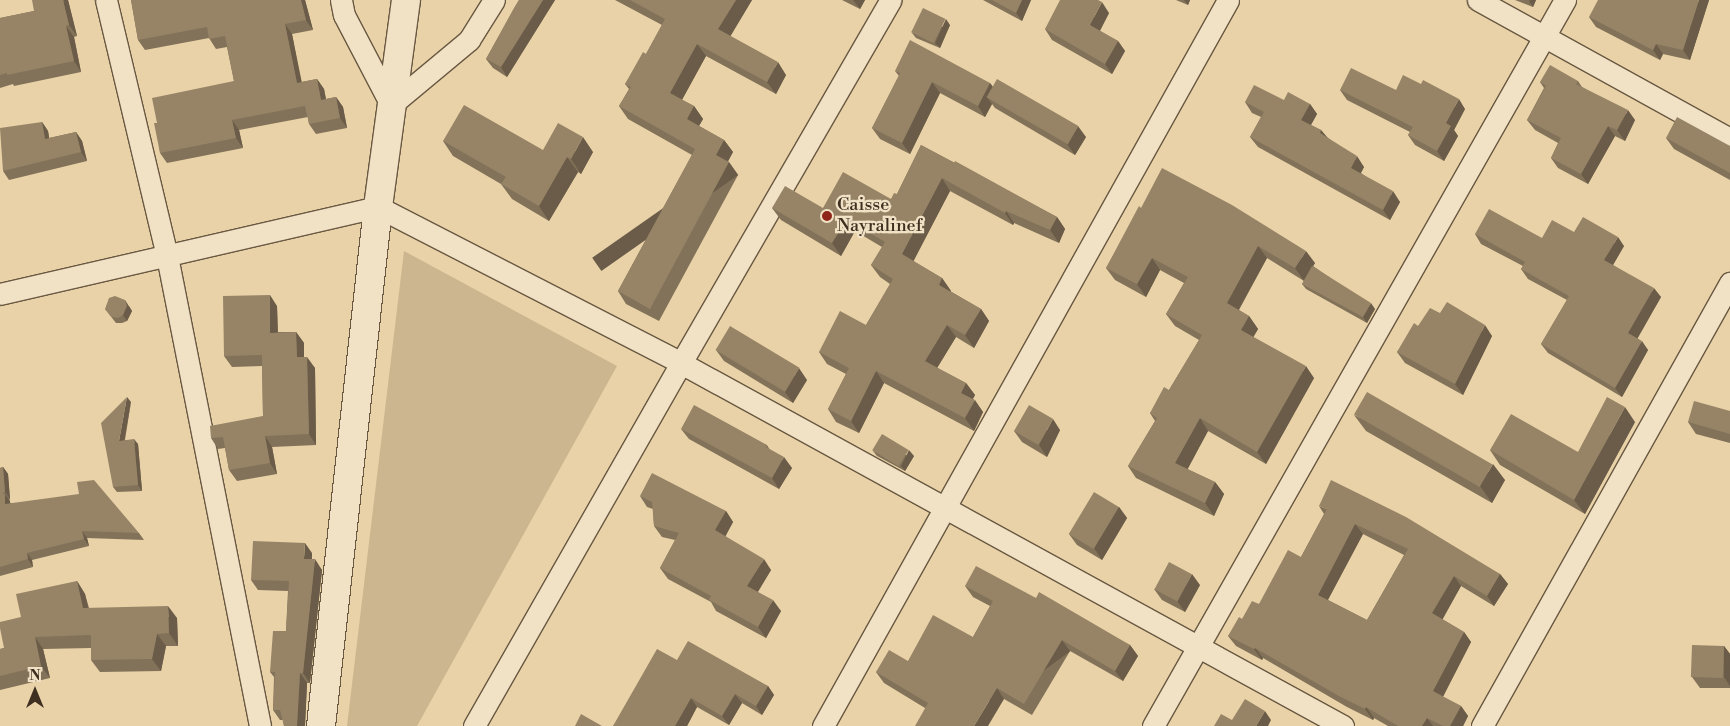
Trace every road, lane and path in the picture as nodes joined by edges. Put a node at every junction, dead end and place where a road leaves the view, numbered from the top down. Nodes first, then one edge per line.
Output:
1 (106, 0) edge
2 (341, 0) edge
3 (406, 0) edge
4 (494, 0) edge
5 (891, 0) edge
6 (1228, 0) edge
7 (1478, 0) edge
8 (1565, 0) edge
9 (1544, 36) junction
10 (391, 104) junction
11 (1730, 138) edge
12 (378, 207) junction
13 (167, 256) junction
14 (1730, 283) edge
15 (0, 294) edge
16 (680, 363) junction
17 (943, 508) junction
18 (1197, 645) junction
19 (260, 726) edge
20 (321, 726) edge
21 (474, 726) edge
22 (823, 726) edge
23 (1153, 726) edge
24 (1343, 726) edge
25 (1482, 726) edge

1 - 13 street
2 - 10 street
3 - 10 main road
4 - 10 street
5 - 16 street
6 - 17 street
7 - 9 street
8 - 9 street
9 - 11 street
9 - 18 street
10 - 12 main road
12 - 13 street
12 - 16 street
12 - 20 main road
13 - 15 street
13 - 19 street
14 - 25 street
16 - 17 street
16 - 21 street
17 - 18 street
17 - 22 street
18 - 23 street
18 - 24 street

